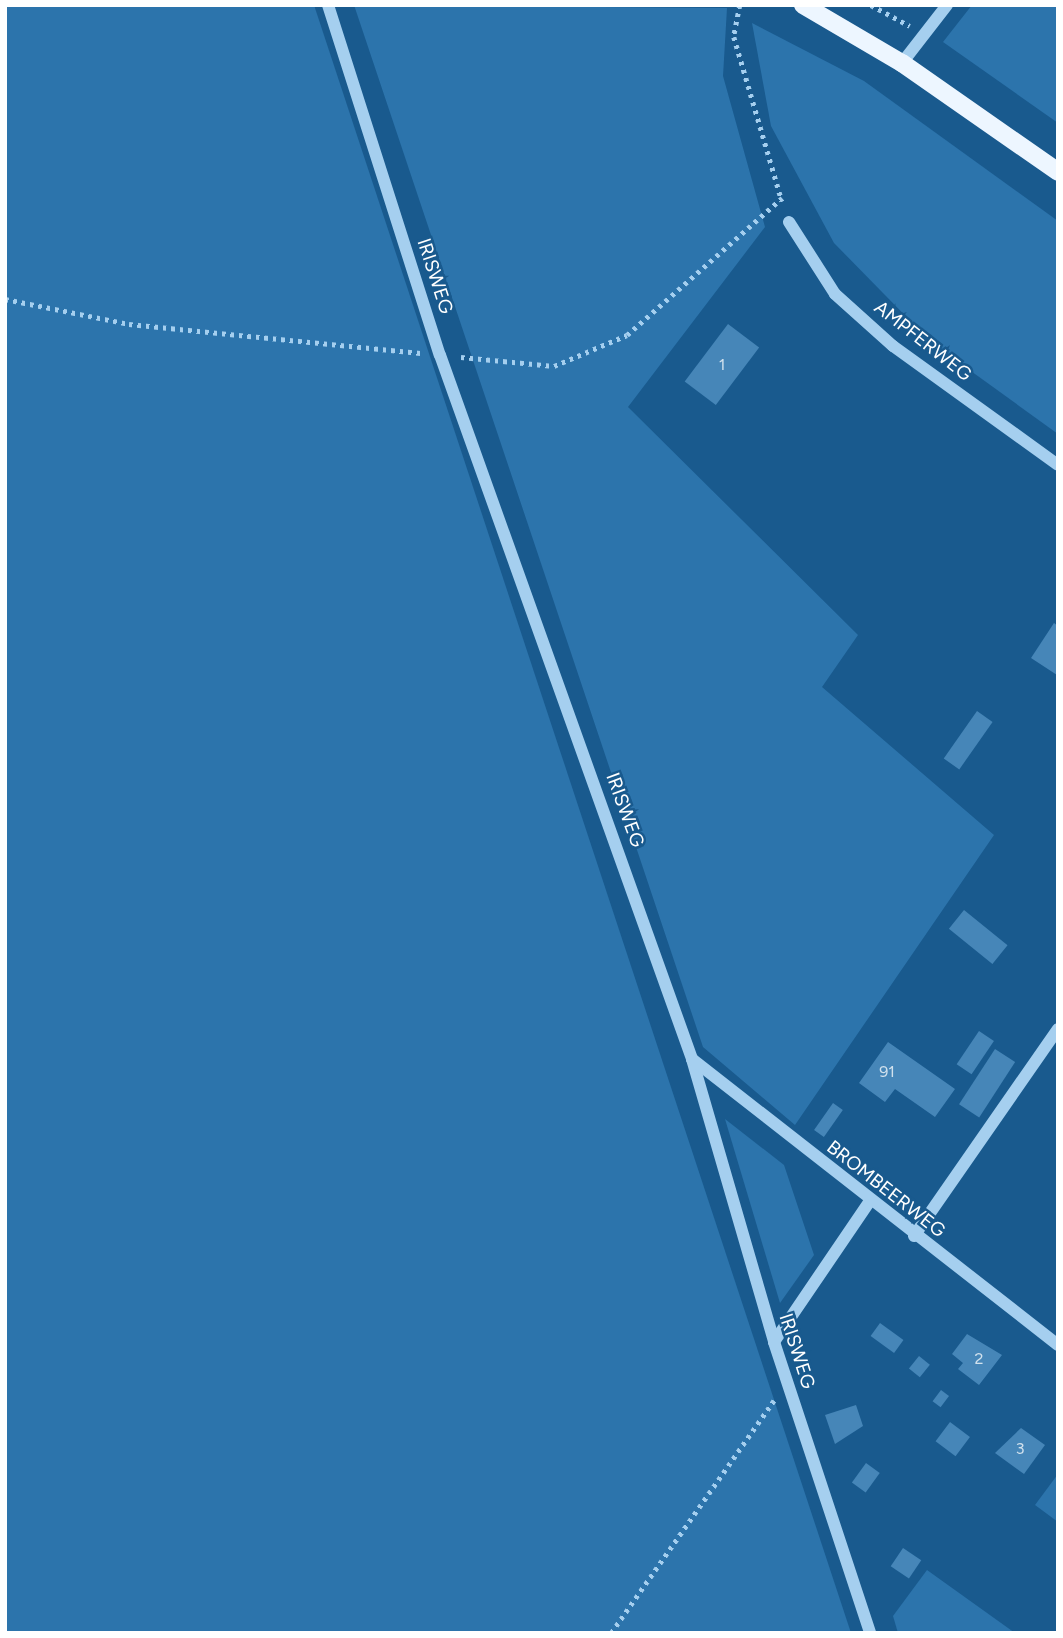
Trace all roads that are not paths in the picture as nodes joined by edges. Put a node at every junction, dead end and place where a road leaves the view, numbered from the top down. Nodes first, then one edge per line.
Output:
1 (328, 5) edge
2 (803, 5) edge
3 (947, 5) edge
4 (902, 64) junction
5 (1058, 172) edge
6 (789, 222) road end
7 (1058, 465) edge
8 (1058, 1029) edge
9 (692, 1059) junction
10 (870, 1201) junction
11 (914, 1236) junction
12 (774, 1342) junction
13 (1058, 1346) edge
14 (870, 1633) edge

1 - 9 street, IRISWEG
2 - 4 main road
3 - 4 street
4 - 5 main road
6 - 7 street, AMPFERWEG
8 - 11 street
9 - 10 street, BROMBEERWEG
9 - 12 street, IRISWEG
10 - 11 street, BROMBEERWEG
10 - 12 street
11 - 13 street, BROMBEERWEG
12 - 14 street, IRISWEG

